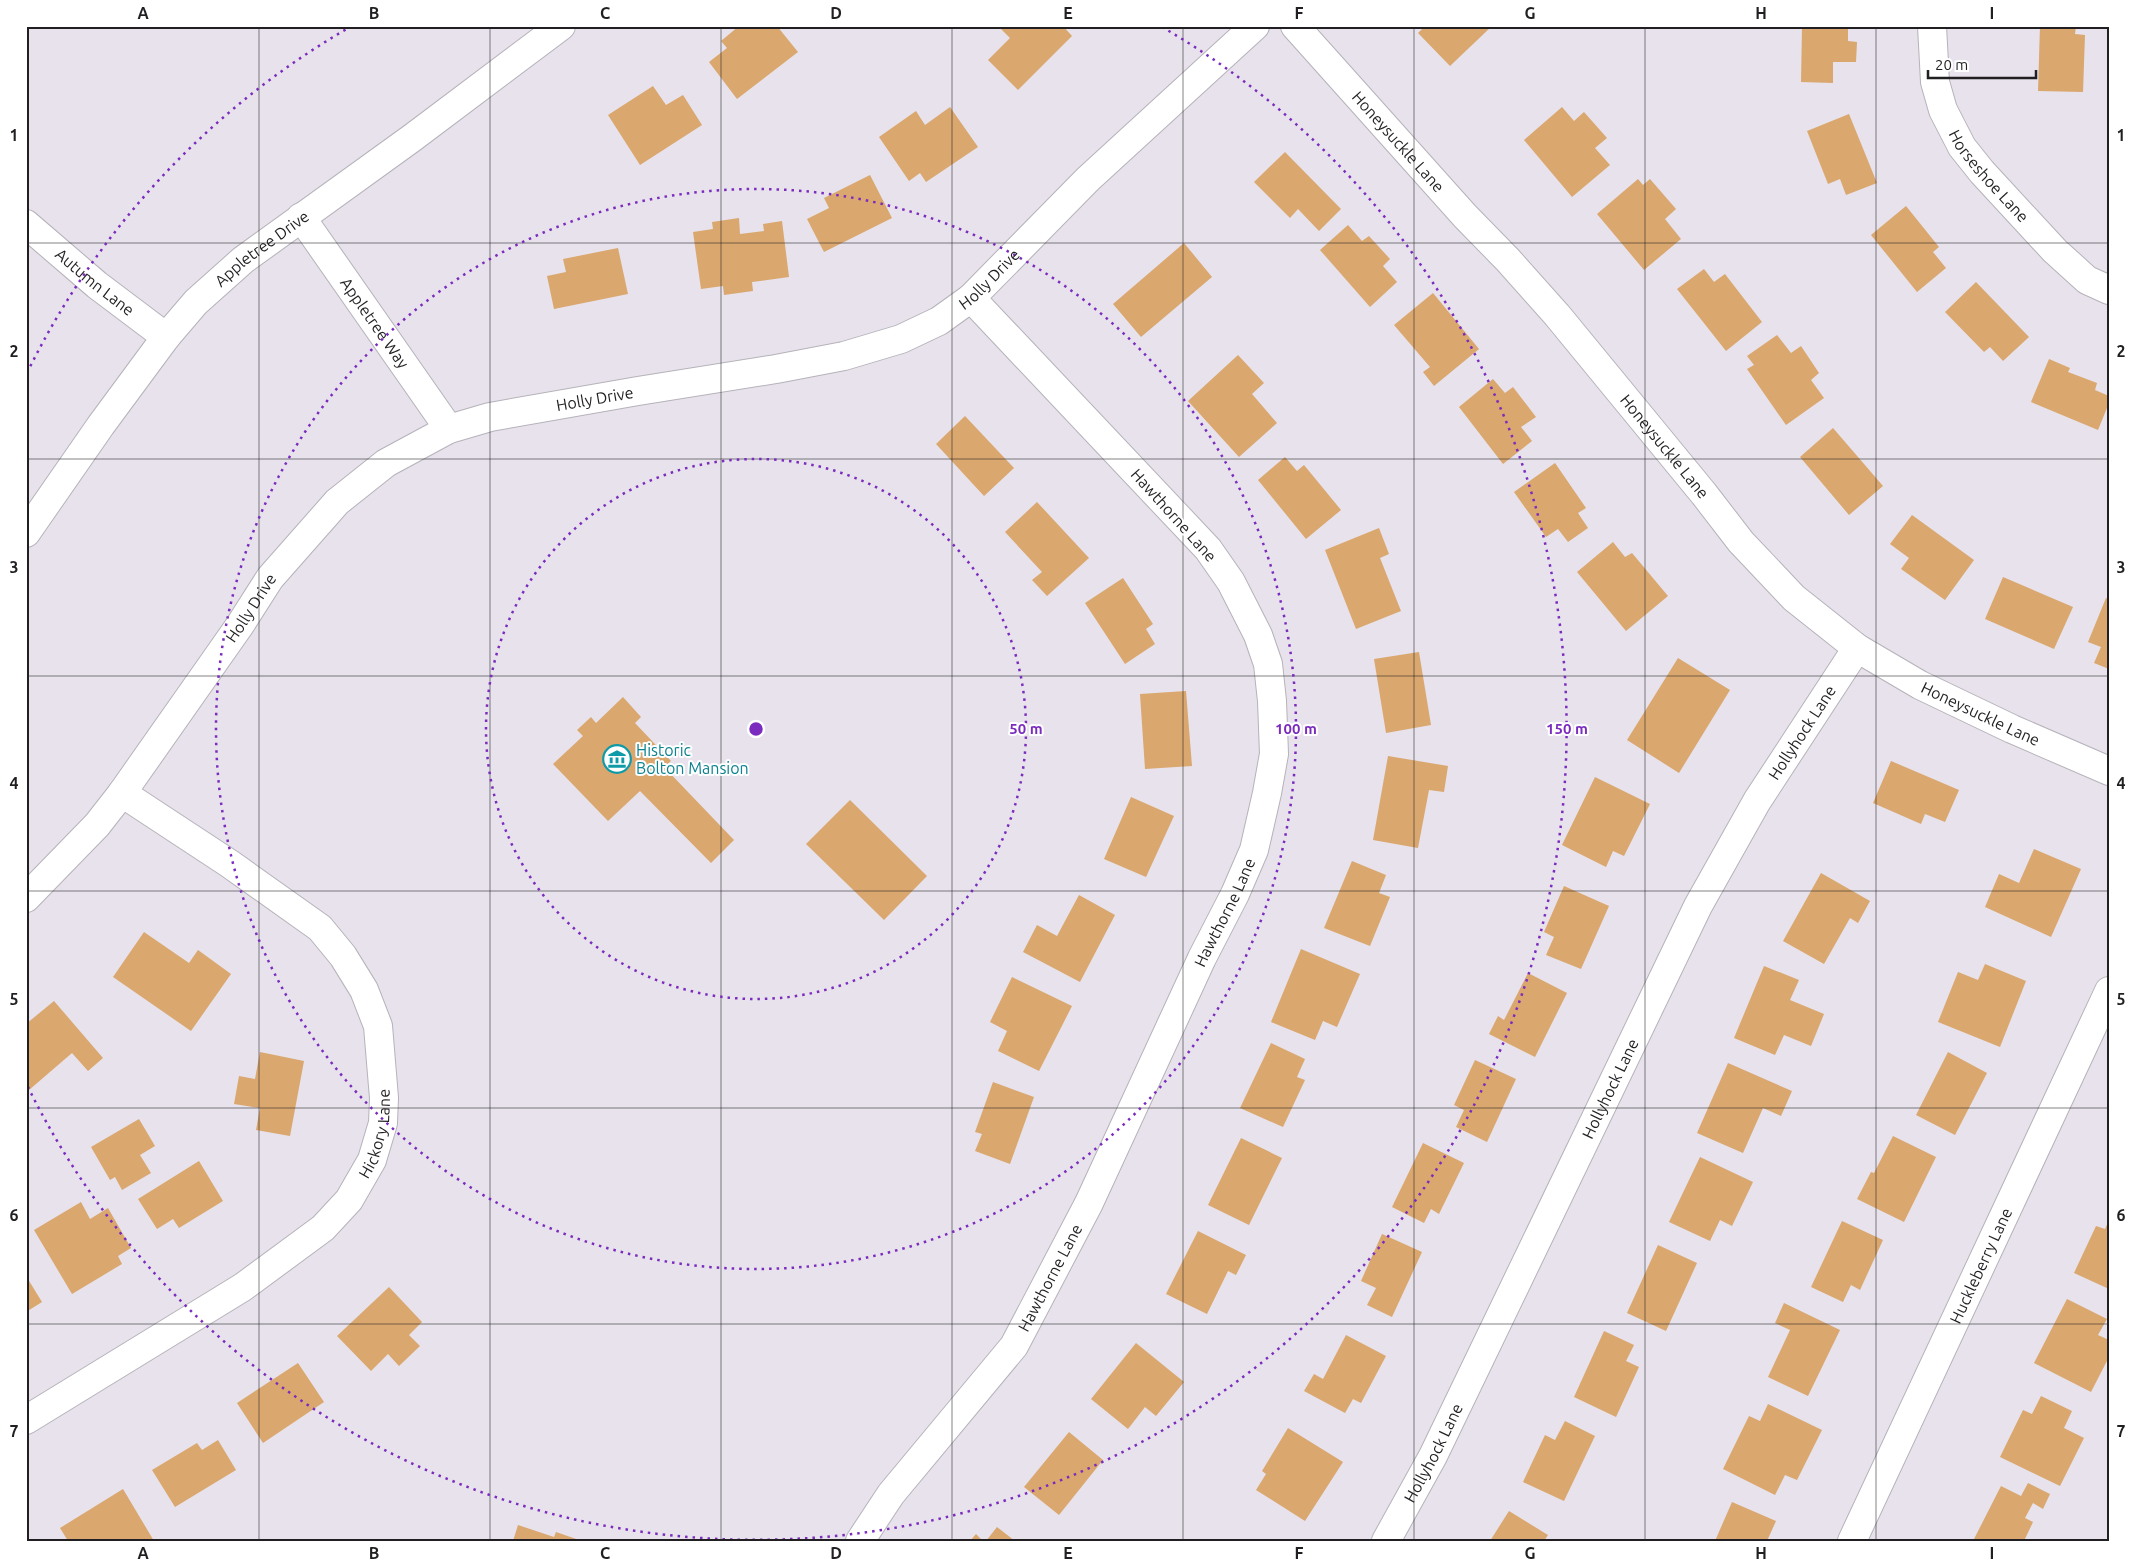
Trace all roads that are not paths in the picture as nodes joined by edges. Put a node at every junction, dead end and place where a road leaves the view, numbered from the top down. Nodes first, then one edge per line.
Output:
1 (1256, 26) edge
2 (1295, 26) edge
3 (1932, 26) edge
4 (554, 28) edge
5 (301, 217) junction
6 (26, 224) edge
7 (2109, 290) edge
8 (971, 298) junction
9 (166, 338) junction
10 (449, 429) junction
11 (34, 505) edge
12 (26, 533) edge
13 (1857, 648) junction
14 (2109, 771) edge
15 (122, 793) junction
16 (26, 898) edge
17 (2109, 991) edge
18 (26, 1420) edge
19 (860, 1541) edge
20 (1386, 1541) edge
21 (1852, 1541) edge

1 - 8 street, Holly Drive
2 - 13 street, Honeysuckle Lane
3 - 7 street, Horseshoe Lane
4 - 5 street, Appletree Drive
5 - 9 street, Appletree Drive
5 - 10 street, Appletree Way
6 - 9 street, Autumn Lane
8 - 10 street, Holly Drive
8 - 19 street, Hawthorne Lane
9 - 11 street, Appletree Drive
10 - 15 street, Holly Drive
11 - 12 street, Appletree Drive
13 - 14 street, Honeysuckle Lane
13 - 20 street, Hollyhock Lane
15 - 16 street, Holly Drive
15 - 18 street, Hickory Lane
17 - 21 street, Huckleberry Lane

